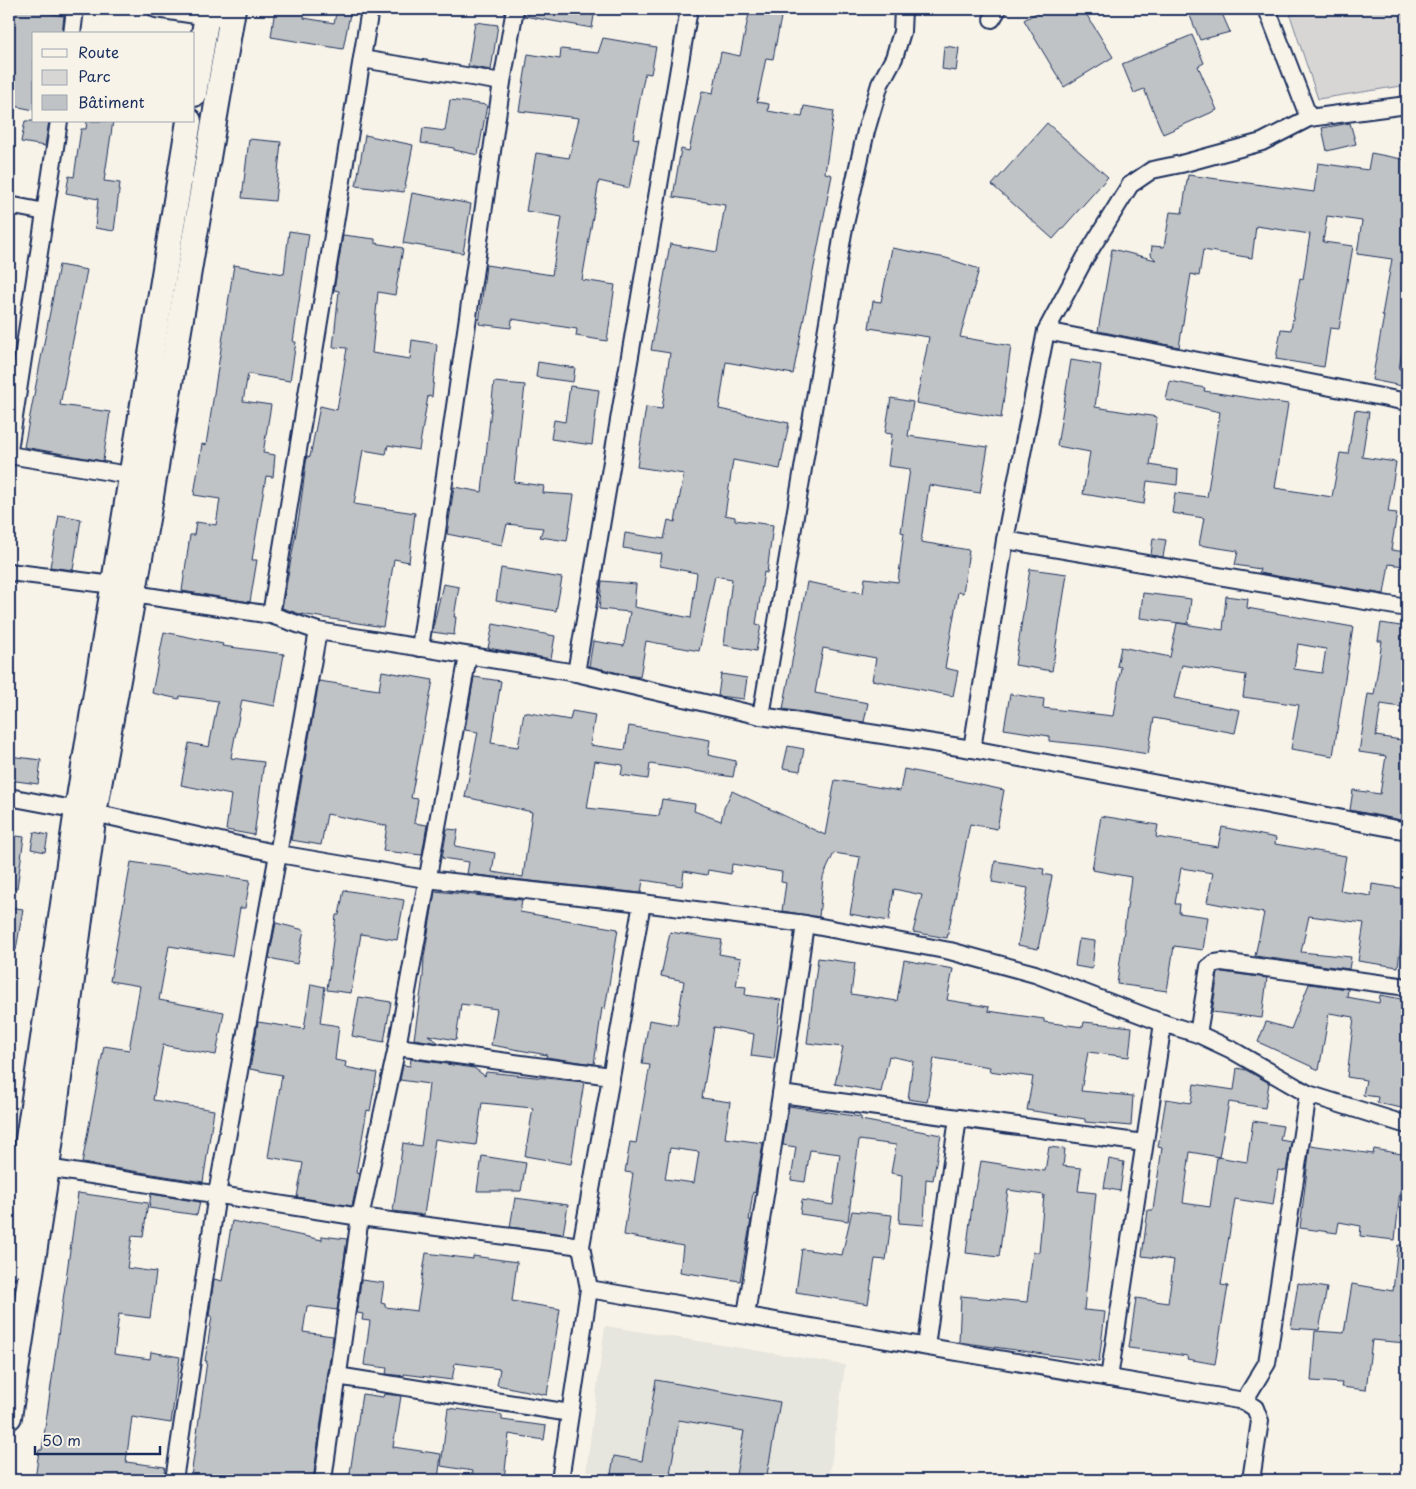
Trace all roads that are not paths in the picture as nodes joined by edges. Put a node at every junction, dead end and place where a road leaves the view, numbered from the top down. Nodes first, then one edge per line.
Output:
1 (76, 9) edge
2 (156, 9) edge
3 (370, 9) edge
4 (515, 9) edge
5 (689, 9) edge
6 (903, 9) edge
7 (1266, 9) edge
8 (207, 13) edge
9 (232, 14) edge
10 (72, 32) edge
11 (362, 59) junction
12 (502, 82) junction
13 (195, 88) edge
14 (1407, 105) edge
15 (1309, 118) junction
16 (58, 122) edge
17 (189, 122) edge
18 (9, 205) edge
19 (45, 212) junction
20 (1046, 331) junction
21 (1407, 402) edge
22 (9, 450) edge
23 (9, 455) edge
24 (143, 477) junction
25 (1005, 540) junction
26 (9, 572) edge
27 (123, 590) junction
28 (1407, 608) edge
29 (271, 615) junction
30 (318, 631) junction
31 (420, 648) junction
32 (468, 656) junction
33 (576, 673) junction
34 (761, 716) junction
35 (972, 749) junction
36 (9, 797) edge
37 (85, 811) junction
38 (1407, 831) edge
39 (280, 854) junction
40 (426, 879) junction
41 (642, 903) junction
42 (805, 924) junction
43 (1407, 987) edge
44 (1163, 1023) junction
45 (1198, 1034) junction
46 (397, 1046) junction
47 (611, 1076) junction
48 (781, 1094) junction
49 (1308, 1094) junction
50 (958, 1118) junction
51 (1407, 1125) edge
52 (1144, 1143) junction
53 (17, 1158) edge
54 (47, 1168) junction
55 (217, 1194) junction
56 (360, 1217) junction
57 (581, 1246) junction
58 (9, 1267) edge
59 (589, 1288) junction
60 (746, 1315) junction
61 (926, 1346) junction
62 (337, 1376) junction
63 (1109, 1378) junction
64 (1244, 1401) junction
65 (570, 1413) junction
66 (9, 1417) edge
67 (174, 1480) edge
68 (323, 1480) edge
69 (560, 1480) edge
70 (1251, 1480) edge

1 - 10 street
2 - 8 street
3 - 11 street
4 - 12 street
5 - 33 street
6 - 34 street
7 - 15 street
8 - 9 street
8 - 13 main road
9 - 24 main road
11 - 12 street
11 - 29 street
12 - 31 street
14 - 15 street
15 - 20 street
16 - 19 street
17 - 24 main road
18 - 19 street
19 - 22 street
20 - 21 street
20 - 25 street
23 - 24 street
24 - 27 main road
25 - 28 street
25 - 35 street
26 - 27 street
27 - 29 street
27 - 37 main road
29 - 30 street
30 - 31 street
30 - 39 street
31 - 32 street
32 - 33 street
32 - 40 street
33 - 34 street
34 - 35 street
35 - 38 street
36 - 37 street
37 - 39 street
37 - 53 main road
37 - 54 main road
39 - 40 street
39 - 55 street
40 - 41 street
40 - 46 street
41 - 42 street
41 - 47 street
42 - 44 street
42 - 48 street
43 - 45 street
44 - 45 street
44 - 52 street
45 - 49 street
46 - 47 street
46 - 56 street
47 - 57 street
48 - 50 street
48 - 60 street
49 - 51 street
49 - 64 street
50 - 52 street
50 - 61 street
52 - 63 street
53 - 58 main road
54 - 55 street
54 - 66 main road
55 - 56 street
55 - 67 street
56 - 57 street
56 - 62 street
57 - 59 street
59 - 60 street
59 - 65 street
60 - 61 street
61 - 63 street
62 - 65 street
62 - 68 street
63 - 64 street
64 - 70 street
65 - 69 street

